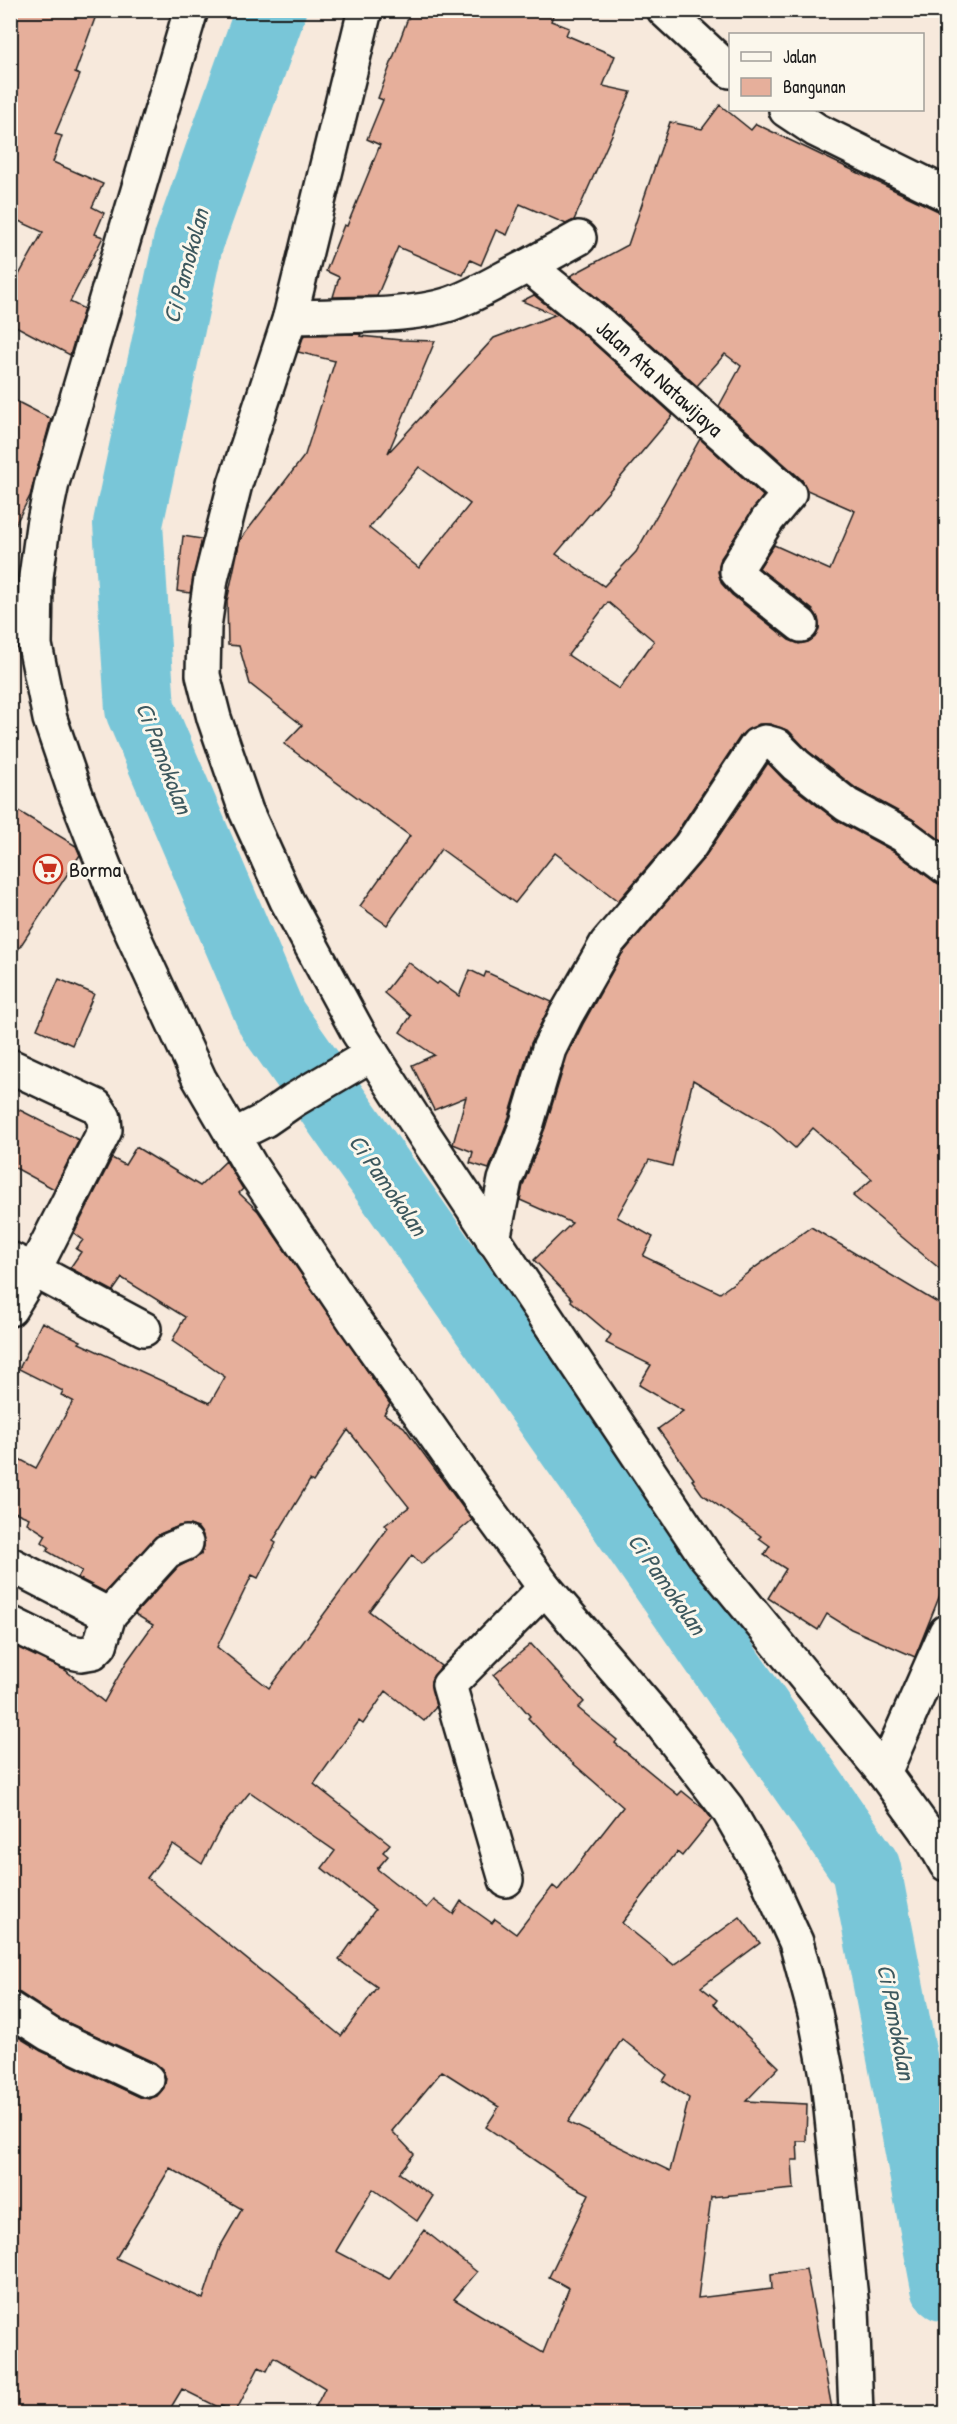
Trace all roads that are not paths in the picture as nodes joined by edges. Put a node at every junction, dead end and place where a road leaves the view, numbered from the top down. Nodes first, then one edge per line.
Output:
1 (191, 10) edge
2 (365, 10) edge
3 (664, 10) edge
4 (729, 70) edge
5 (788, 111) edge
6 (946, 194) edge
7 (579, 238) dead end
8 (528, 266) junction
9 (290, 317) junction
10 (801, 625) dead end
11 (946, 867) edge
12 (359, 1062) junction
13 (10, 1066) edge
14 (233, 1136) junction
15 (493, 1240) junction
16 (22, 1264) edge
17 (10, 1309) edge
18 (144, 1329) dead end
19 (186, 1543) dead end
20 (10, 1564) edge
21 (545, 1588) junction
22 (109, 1615) junction
23 (10, 1623) edge
24 (946, 1632) edge
25 (884, 1773) junction
26 (946, 1864) edge
27 (506, 1880) dead end
28 (10, 2009) edge
29 (147, 2080) dead end
30 (856, 2414) edge

1 - 14 street
2 - 9 street
3 - 4 street
5 - 6 street
7 - 8 street
8 - 9 street
8 - 10 street, Jalan Ata Natawijaya
9 - 12 street
11 - 15 street
12 - 14 street
12 - 15 street
13 - 16 street
14 - 21 street
15 - 25 street
16 - 17 street
16 - 18 street
19 - 22 street
20 - 22 street
21 - 27 street
21 - 30 street
22 - 23 street
24 - 25 street
25 - 26 street
28 - 29 street

